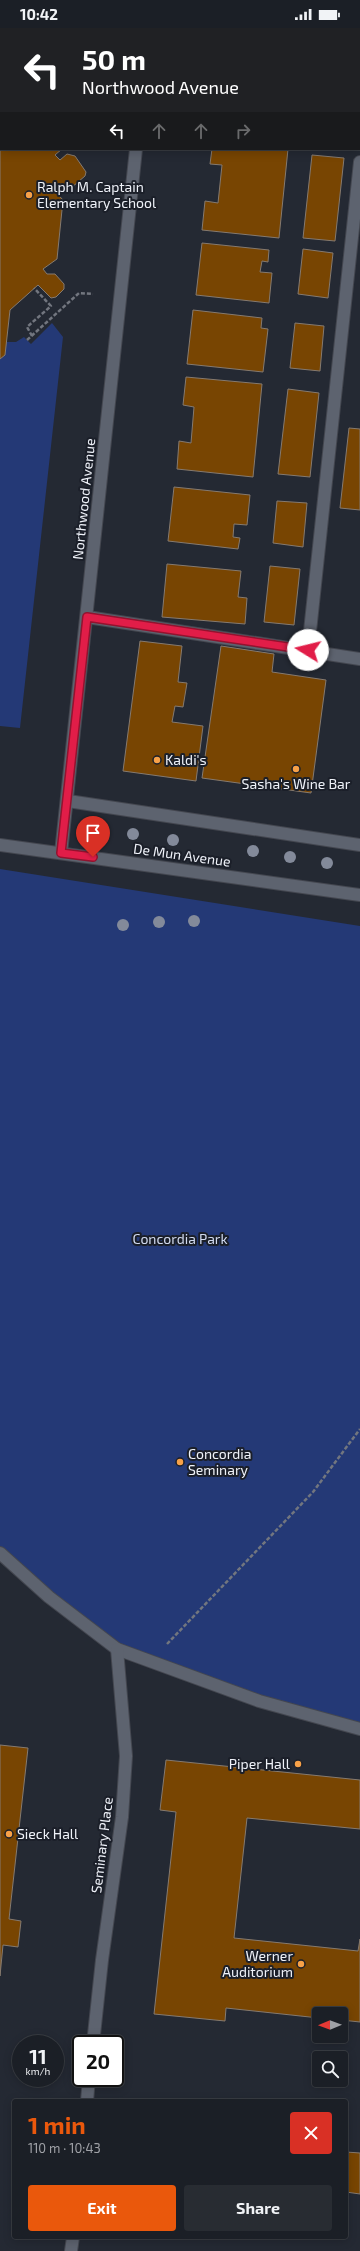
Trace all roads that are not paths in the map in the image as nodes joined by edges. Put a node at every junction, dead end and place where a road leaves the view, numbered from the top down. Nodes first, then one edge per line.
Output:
1 (136, 150) edge
2 (360, 162) edge
3 (87, 617) junction
4 (308, 650) junction
5 (360, 659) edge
6 (68, 801) junction
7 (0, 845) edge
8 (360, 845) edge
9 (61, 853) junction
10 (360, 895) edge
11 (0, 1553) edge
12 (117, 1649) junction
13 (360, 1729) edge
14 (94, 2035) edge
15 (88, 2087) edge
16 (87, 2099) edge
17 (73, 2239) edge
18 (71, 2251) edge

1 - 3 street, Northwood Avenue
2 - 4 street
3 - 4 street
3 - 6 street, Northwood Avenue
4 - 5 street
6 - 8 street
6 - 9 street, Northwood Avenue
7 - 9 street, De Mun Avenue
9 - 10 street, De Mun Avenue
11 - 12 street
12 - 13 street
12 - 14 street, Seminary Place
15 - 16 street
17 - 18 street

